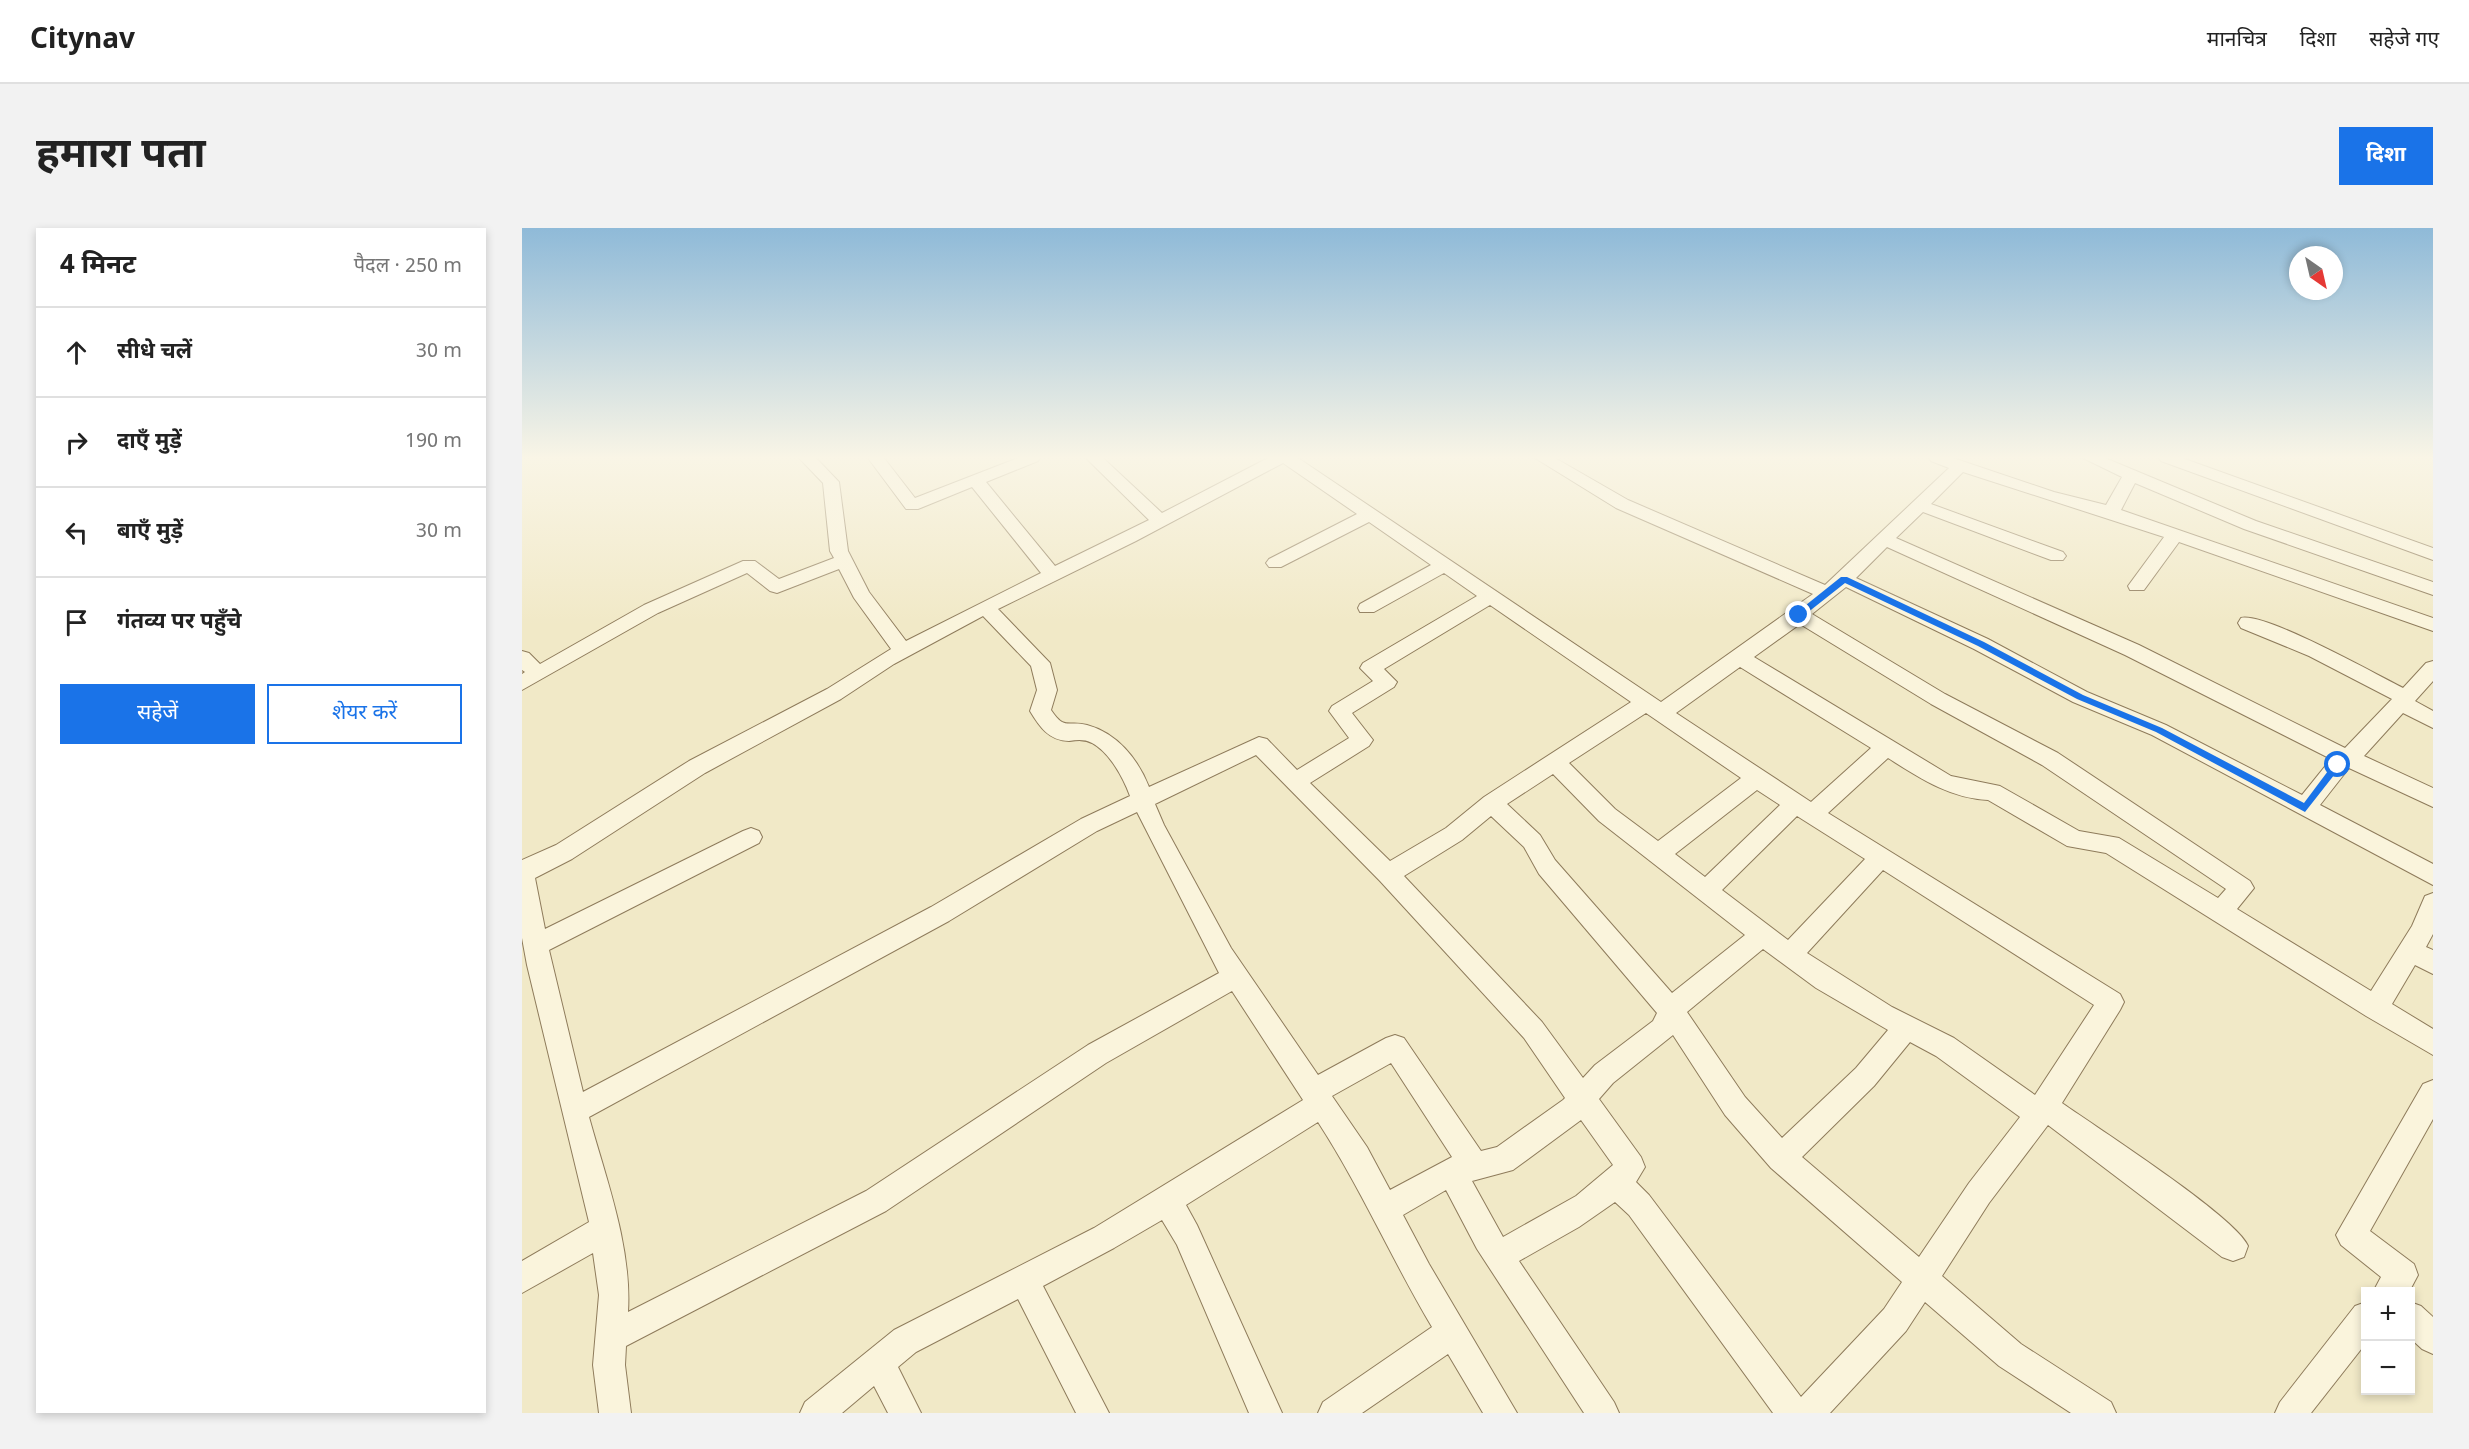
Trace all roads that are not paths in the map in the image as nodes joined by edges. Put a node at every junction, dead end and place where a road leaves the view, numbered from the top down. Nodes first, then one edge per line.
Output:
1 (835, 513) edge
2 (1002, 513) edge
3 (1152, 513) edge
4 (1173, 513) edge
5 (1643, 513) edge
6 (1909, 513) edge
7 (1944, 513) edge
8 (2115, 513) edge
9 (2222, 513) edge
10 (2320, 513) edge
11 (1370, 514) joint
12 (1160, 521) junction
13 (2175, 535) junction
14 (1883, 539) junction
15 (2433, 554) edge
16 (2057, 556) dead end
17 (844, 561) junction
18 (1275, 563) dead end
19 (1445, 565) junction
20 (1052, 575) junction
21 (1844, 579) junction
22 (2137, 586) dead end
23 (2433, 589) edge
24 (1827, 593) junction
25 (1491, 596) junction
26 (985, 607) junction
27 (1367, 608) dead end
28 (1799, 615) junction
29 (2247, 623) dead end
30 (2433, 625) edge
31 (903, 651) junction
32 (1741, 657) junction
33 (522, 658) edge
34 (2433, 668) edge
35 (530, 678) edge
36 (2404, 701) junction
37 (1653, 708) junction
38 (2433, 720) edge
39 (1886, 747) junction
40 (2346, 759) junction
41 (1555, 762) junction
42 (1757, 778) junction
43 (1296, 781) junction
44 (2433, 798) edge
45 (1143, 801) junction
46 (1492, 803) junction
47 (2305, 808) junction
48 (1804, 809) junction
49 (751, 837) dead end
50 (1657, 855) junction
51 (1881, 857) junction
52 (523, 871) edge
53 (1388, 874) junction
54 (2433, 874) edge
55 (1706, 891) junction
56 (2433, 903) edge
57 (2219, 912) junction
58 (530, 933) edge
59 (1762, 935) junction
60 (2410, 950) junction
61 (1790, 955) junction
62 (2433, 963) edge
63 (1236, 976) junction
64 (2375, 1008) junction
65 (1671, 1010) junction
66 (1907, 1027) junction
67 (2433, 1043) edge
68 (2433, 1093) edge
69 (1317, 1098) junction
70 (1583, 1098) junction
71 (2042, 1110) junction
72 (574, 1112) junction
73 (1782, 1158) junction
74 (1463, 1169) junction
75 (1617, 1183) junction
76 (1167, 1200) junction
77 (1384, 1209) junction
78 (606, 1229) junction
79 (2233, 1246) dead end
80 (1499, 1256) junction
81 (522, 1278) edge
82 (1024, 1280) junction
83 (1922, 1280) junction
84 (2392, 1287) edge
85 (2415, 1322) edge
86 (2361, 1323) edge
87 (1452, 1332) junction
88 (611, 1337) junction
89 (2433, 1338) edge
90 (879, 1363) junction
91 (615, 1413) edge
92 (816, 1413) edge
93 (905, 1413) edge
94 (1093, 1413) edge
95 (1266, 1413) edge
96 (1334, 1413) edge
97 (1501, 1413) edge
98 (1603, 1413) edge
99 (1793, 1413) edge
100 (1808, 1413) edge
101 (2100, 1413) edge
102 (2291, 1413) edge

1 - 17 street
2 - 20 street
3 - 12 street
4 - 12 street
5 - 24 street
6 - 14 street
7 - 16 street
8 - 13 street
9 - 23 street
10 - 15 street
11 - 18 street
11 - 19 street
12 - 20 street
13 - 22 street
13 - 30 street
14 - 21 street
14 - 40 street
17 - 31 street
17 - 35 street
19 - 25 street
19 - 27 street
20 - 26 street
21 - 24 street
21 - 47 street
24 - 28 street
25 - 37 street
25 - 43 street
26 - 31 street
26 - 45 street
28 - 32 street
28 - 57 street
29 - 36 street
31 - 52 street
32 - 37 street
32 - 39 street
33 - 35 street
34 - 36 street
36 - 38 street
36 - 40 street
37 - 41 street
37 - 42 street
39 - 48 street
39 - 57 street
40 - 44 street
40 - 47 street
41 - 46 street
41 - 50 street
42 - 48 street
42 - 50 street
43 - 45 street
43 - 53 street
45 - 63 street
45 - 72 street
46 - 53 street
46 - 65 street
47 - 54 street
48 - 51 street
48 - 55 street
49 - 58 street
50 - 55 street
51 - 61 street
51 - 71 street
52 - 58 street
53 - 70 street
55 - 59 street
56 - 60 street
57 - 64 street
58 - 72 street
59 - 61 street
59 - 65 street
60 - 62 street
60 - 64 street
61 - 66 street
63 - 69 street
63 - 88 street
64 - 67 street
65 - 70 street
65 - 73 street
66 - 71 street
66 - 73 street
68 - 84 street
69 - 74 street
69 - 76 street
69 - 77 street
70 - 74 street
70 - 75 street
71 - 79 street
71 - 83 street
72 - 78 street
73 - 83 street
74 - 77 street
74 - 80 street
75 - 80 street
75 - 99 street
76 - 82 street
76 - 95 street
77 - 87 street
78 - 81 street
78 - 88 street
80 - 98 street
82 - 90 street
82 - 94 street
83 - 100 street
83 - 101 street
85 - 89 street
86 - 102 street
87 - 96 street
87 - 97 street
88 - 91 street
90 - 92 street
90 - 93 street

